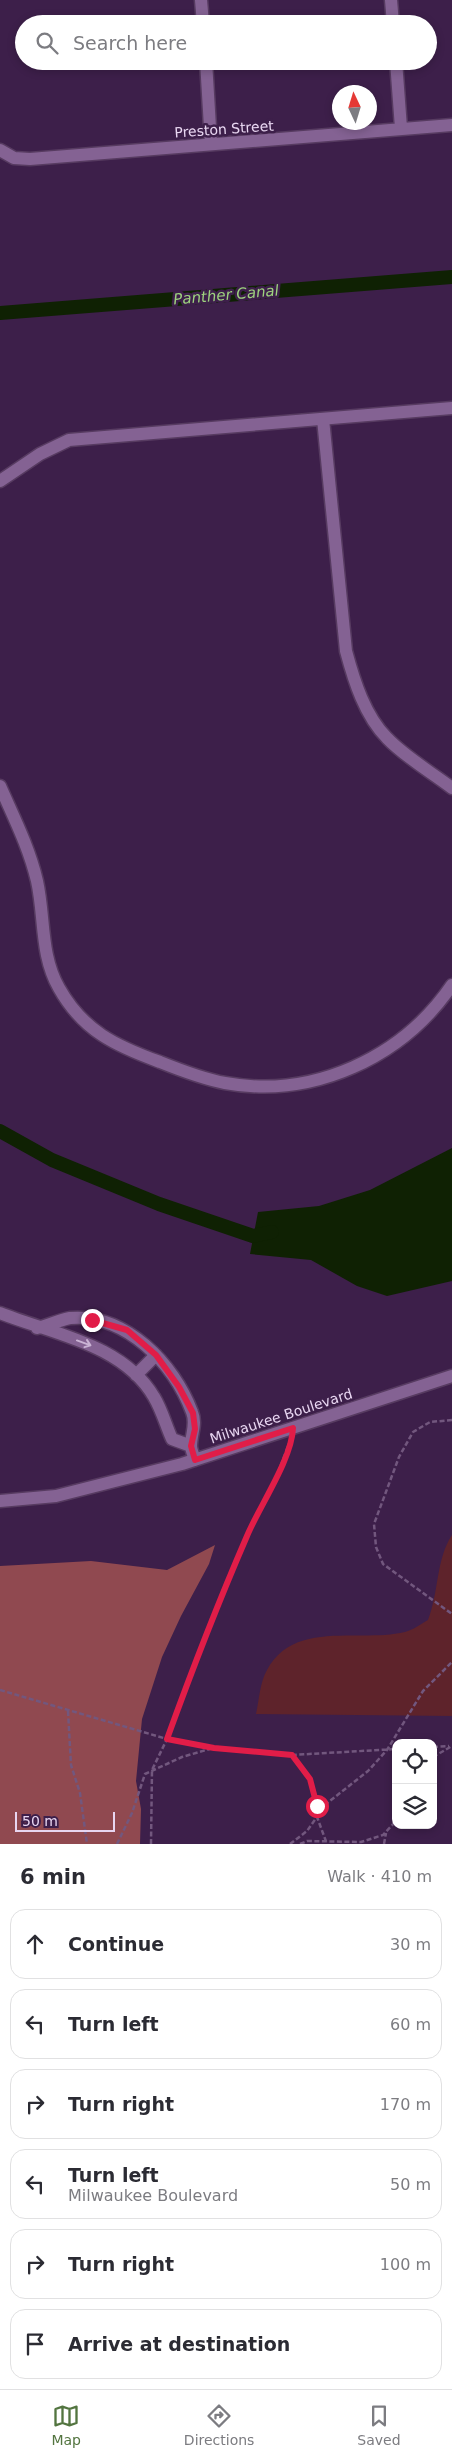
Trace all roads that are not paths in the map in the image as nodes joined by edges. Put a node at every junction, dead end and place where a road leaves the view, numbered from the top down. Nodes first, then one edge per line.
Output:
1 (201, 0) edge
2 (391, 0) edge
3 (202, 15) edge
4 (392, 15) edge
5 (207, 70) edge
6 (397, 70) edge
7 (452, 125) edge
8 (401, 128) junction
9 (211, 144) junction
10 (0, 150) edge
11 (452, 408) edge
12 (322, 419) junction
13 (0, 481) edge
14 (0, 786) edge
15 (452, 788) edge
16 (452, 985) edge
17 (0, 1312) edge
18 (37, 1328) junction
19 (156, 1355) junction
20 (136, 1375) junction
21 (452, 1376) edge
22 (191, 1446) junction
23 (195, 1460) junction
24 (0, 1501) edge

1 - 3 street
2 - 4 street
5 - 9 street
6 - 8 street
7 - 8 street, Preston Street
8 - 9 street, Preston Street
9 - 10 street, Preston Street
11 - 12 street
12 - 13 street
12 - 15 street
14 - 16 street
17 - 18 street
18 - 19 street
18 -> 20 street
19 - 20 street
19 - 22 street
20 - 22 street
21 - 23 street, Milwaukee Boulevard
22 - 23 street
23 - 24 street, Milwaukee Boulevard

